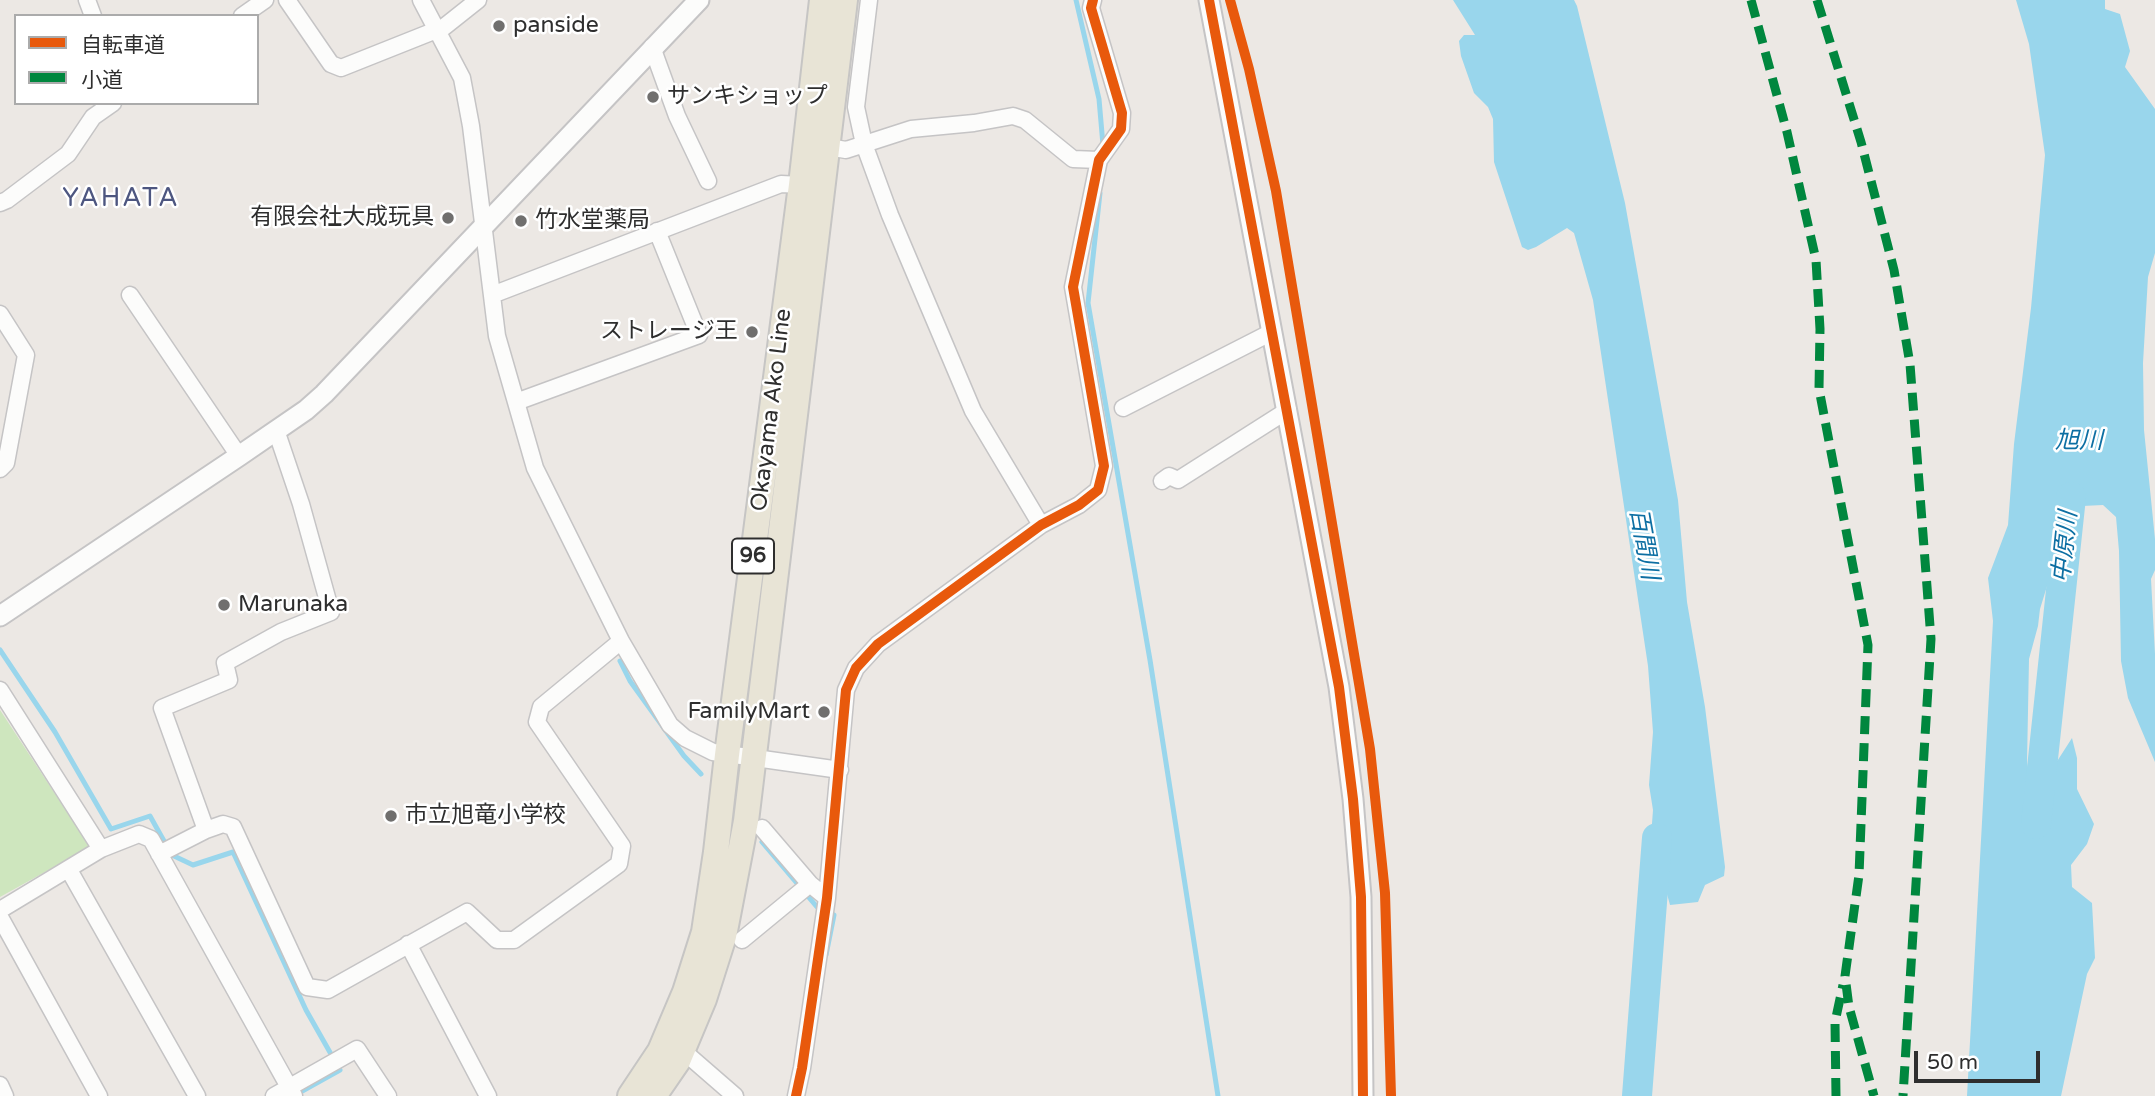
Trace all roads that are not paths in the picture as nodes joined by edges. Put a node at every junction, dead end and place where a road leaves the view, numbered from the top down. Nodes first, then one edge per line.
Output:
1 (265, 0) edge
2 (287, 0) edge
3 (421, 0) edge
4 (478, 0) edge
5 (699, 0) edge
6 (822, 0) edge
7 (845, 0) edge
8 (869, 0) edge
9 (1093, 0) edge
10 (1209, 0) edge
11 (245, 14) edge
12 (438, 29) junction
13 (652, 47) junction
14 (110, 105) edge
15 (864, 144) junction
16 (828, 147) junction
17 (1100, 160) junction
18 (708, 181) dead end
19 (802, 185) junction
20 (0, 203) edge
21 (484, 223) junction
22 (657, 231) junction
23 (130, 295) dead end
24 (492, 295) junction
25 (0, 314) edge
26 (1272, 332) junction
27 (516, 402) junction
28 (1123, 408) dead end
29 (1287, 410) junction
30 (276, 430) junction
31 (239, 456) junction
32 (0, 469) edge
33 (1162, 481) dead end
34 (1041, 525) junction
35 (0, 616) edge
36 (621, 641) junction
37 (0, 690) edge
38 (727, 755) junction
39 (752, 759) junction
40 (840, 769) junction
41 (762, 828) dead end
42 (206, 830) junction
43 (101, 849) junction
44 (159, 854) junction
45 (69, 870) junction
46 (805, 888) junction
47 (826, 907) junction
48 (0, 910) edge
49 (0, 917) edge
50 (742, 940) dead end
51 (408, 944) junction
52 (682, 1051) junction
53 (0, 1085) edge
54 (292, 1093) edge
55 (5, 1096) edge
56 (99, 1096) edge
57 (197, 1096) edge
58 (274, 1096) edge
59 (388, 1096) edge
60 (488, 1096) edge
61 (630, 1096) edge
62 (654, 1096) edge
63 (735, 1096) edge
64 (796, 1096) edge
65 (1363, 1096) edge

1 - 11 street
2 - 12 street
3 - 12 street
4 - 12 street
5 - 13 street
6 - 19 main road, Okayama Ako Line / 96
7 - 16 main road, Okayama Ako Line / 96
8 - 15 street
9 - 17 street
10 - 26 street
12 - 21 street
13 - 18 street
13 - 21 street
14 - 20 street
15 - 16 street
15 - 17 street
15 - 34 street
16 - 39 main road, Okayama Ako Line / 96
17 - 34 street
19 - 22 street
19 - 38 main road, Okayama Ako Line / 96
21 - 24 street
21 - 30 street
22 - 24 street
22 - 27 street
23 - 31 street
24 - 27 street
25 - 32 street
26 - 28 street
26 - 29 street
27 - 36 street
29 - 33 street
29 - 65 street
30 - 31 street
30 - 42 street
31 - 35 street
34 - 40 street
36 - 38 street
36 - 51 street
37 - 43 street
38 - 39 street
38 - 61 main road, Okayama Ako Line / 96
39 - 40 street
39 - 52 main road, Okayama Ako Line / 96
40 - 47 street
41 - 46 street
42 - 44 street
42 - 51 street
43 - 44 street
43 - 45 street
44 - 54 street
45 - 48 street
45 - 57 street
46 - 47 street
46 - 50 street
47 - 64 street
49 - 56 street
51 - 60 street
52 - 62 main road, Okayama Ako Line / 96
52 - 63 street
53 - 55 street
54 - 58 street
54 - 59 street

